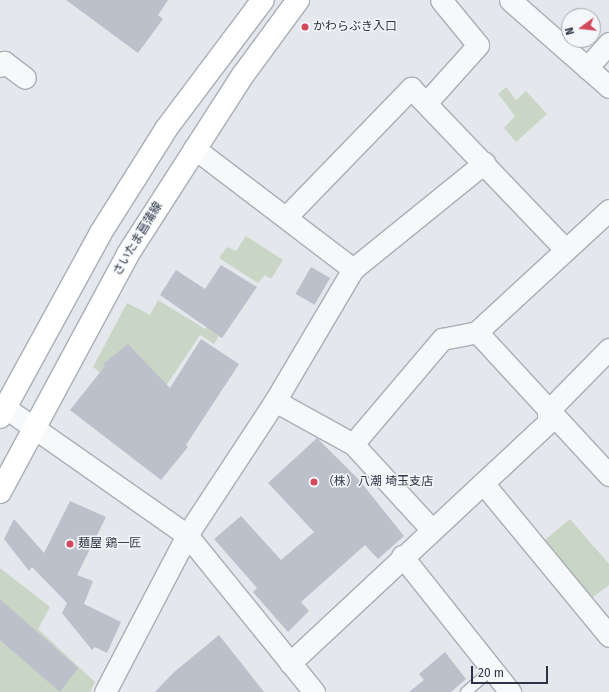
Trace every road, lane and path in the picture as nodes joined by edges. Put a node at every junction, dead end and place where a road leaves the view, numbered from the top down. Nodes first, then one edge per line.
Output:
1 (263, 0) edge
2 (298, 0) edge
3 (441, 0) edge
4 (510, 0) edge
5 (609, 43) edge
6 (0, 66) edge
7 (587, 68) junction
8 (25, 78) dead end
9 (609, 87) edge
10 (426, 103) junction
11 (194, 148) junction
12 (484, 163) junction
13 (609, 210) edge
14 (286, 217) junction
15 (565, 249) junction
16 (353, 269) junction
17 (477, 332) junction
18 (609, 349) edge
19 (275, 401) junction
20 (2, 410) edge
21 (548, 411) junction
22 (33, 429) junction
23 (353, 444) junction
24 (609, 475) edge
25 (483, 483) junction
26 (0, 492) edge
27 (432, 530) junction
28 (187, 535) junction
29 (402, 556) junction
30 (609, 636) edge
31 (290, 663) junction
32 (492, 669) junction
33 (105, 692) edge
34 (314, 692) edge
35 (466, 692) edge
36 (510, 692) edge

1 - 20 main road
2 - 11 main road, さいたま菖蒲線
3 - 10 street
4 - 7 street
5 - 7 street
6 - 8 street
7 - 9 street
10 - 12 street
10 - 14 street
11 - 14 street
11 - 22 main road, さいたま菖蒲線
12 - 15 street
12 - 16 street
13 - 15 street
14 - 16 street
15 - 17 street
16 - 19 street
17 - 21 street
17 - 23 street
18 - 21 street
19 - 23 street
19 - 28 street
20 - 22 street
21 - 24 street
21 - 25 street
22 - 26 main road, さいたま菖蒲線
22 - 28 street
23 - 27 street
25 - 27 street
25 - 30 street
27 - 29 street
28 - 31 street
28 - 33 street
29 - 31 street
29 - 32 street
31 - 34 street
32 - 35 lane
32 - 36 street

